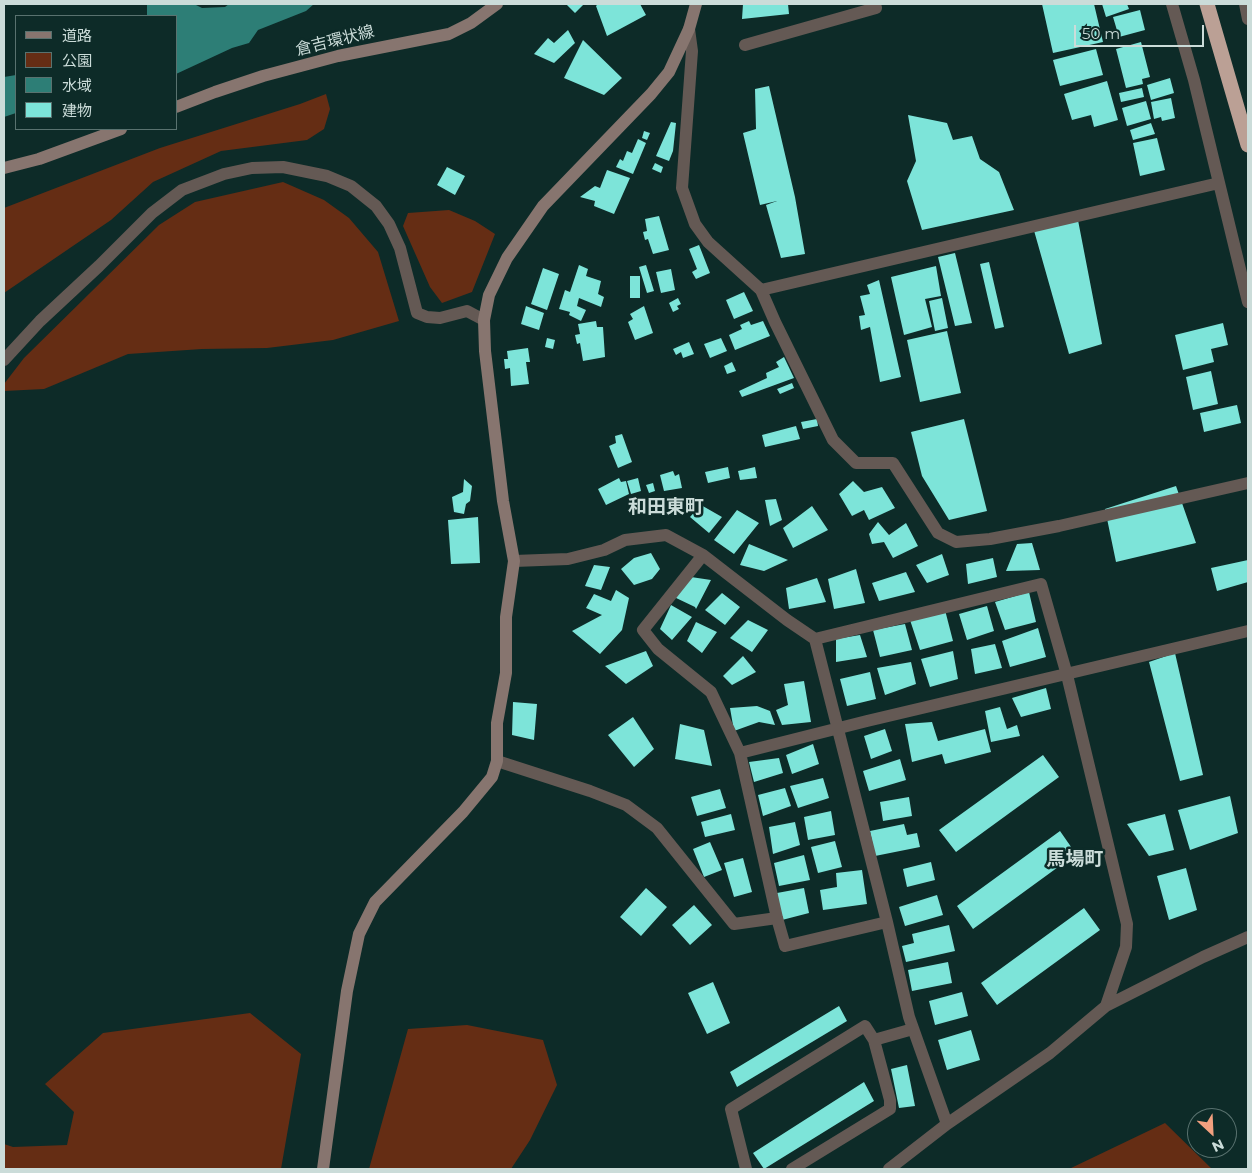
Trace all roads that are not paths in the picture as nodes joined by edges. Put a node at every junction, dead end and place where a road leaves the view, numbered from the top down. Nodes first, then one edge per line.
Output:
1 (497, 4) edge
2 (696, 4) edge
3 (875, 4) edge
4 (1172, 4) edge
5 (1207, 4) edge
6 (1245, 4) edge
7 (1248, 18) edge
8 (689, 29) junction
9 (744, 46) dead end
10 (178, 106) edge
11 (118, 130) edge
12 (1248, 146) edge
13 (4, 168) edge
14 (1219, 183) junction
15 (761, 290) junction
16 (1248, 302) edge
17 (484, 320) junction
18 (4, 360) edge
19 (1248, 483) edge
20 (703, 554) junction
21 (514, 561) junction
22 (1248, 631) edge
23 (815, 639) junction
24 (1067, 675) junction
25 (837, 728) junction
26 (740, 753) junction
27 (498, 761) junction
28 (777, 918) junction
29 (887, 922) junction
30 (1248, 937) edge
31 (1106, 1006) junction
32 (913, 1029) junction
33 (874, 1040) junction
34 (947, 1124) junction
35 (323, 1169) edge
36 (746, 1169) edge
37 (792, 1169) edge
38 (889, 1169) edge

1 - 10 street, 倉吉環状線
2 - 8 street
3 - 9 street
4 - 14 street
5 - 12 highway
6 - 7 street
8 - 15 street
8 - 17 street
11 - 13 street
14 - 15 street
14 - 16 street
15 - 19 street
17 - 18 street
17 - 21 street
20 - 21 street
20 - 23 street
20 - 26 street
21 - 27 street
22 - 24 street
23 - 24 street
23 - 25 street
24 - 25 street
24 - 31 street
25 - 26 street
25 - 29 street
26 - 28 street
27 - 28 street
27 - 35 street
28 - 29 street
29 - 32 street
30 - 31 street
31 - 34 street
32 - 33 street
32 - 34 street
33 - 36 street
33 - 37 street
34 - 38 street

